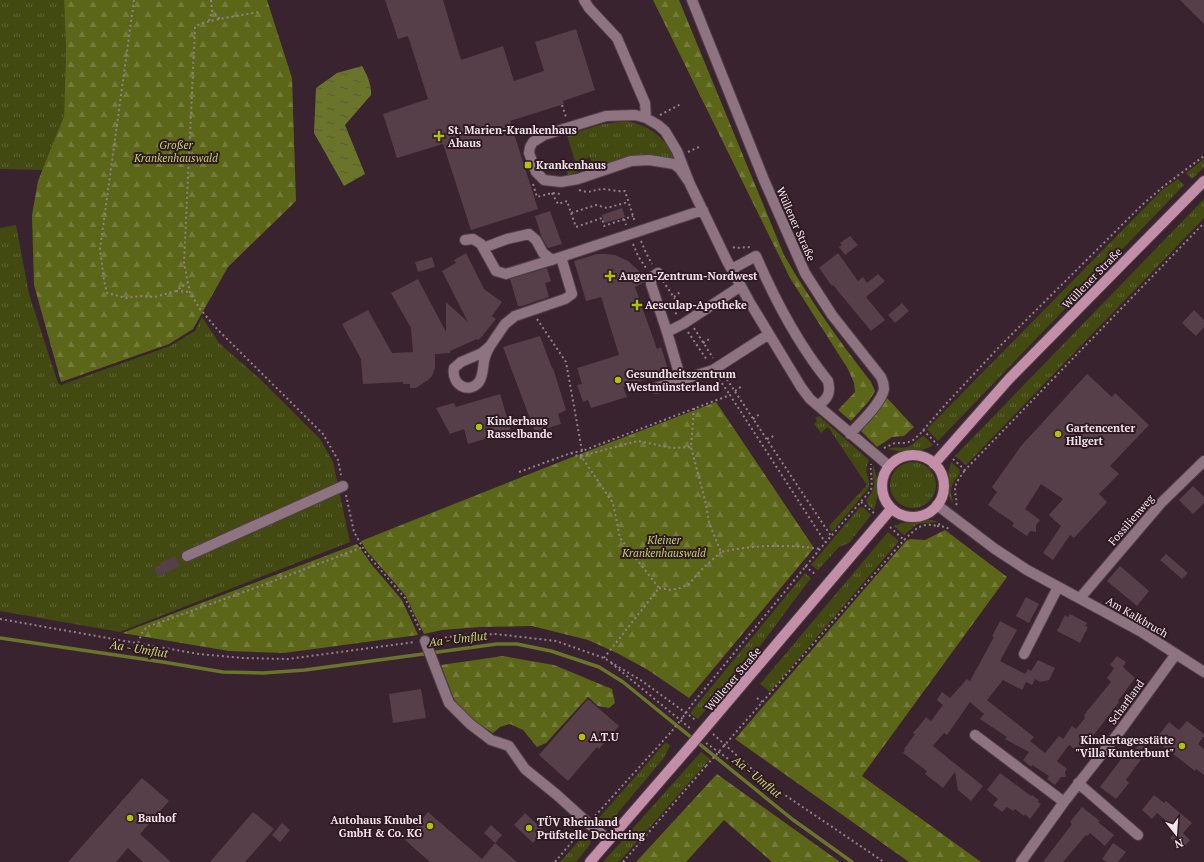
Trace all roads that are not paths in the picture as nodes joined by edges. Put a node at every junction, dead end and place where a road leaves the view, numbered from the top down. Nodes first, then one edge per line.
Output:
1 (584, 0) edge
2 (692, 0) edge
3 (646, 118) junction
4 (1204, 181) edge
5 (690, 182) junction
6 (703, 210) junction
7 (465, 240) dead end
8 (483, 248) junction
9 (557, 259) junction
10 (732, 269) junction
11 (655, 275) road end
12 (741, 286) junction
13 (667, 332) junction
14 (769, 334) junction
15 (490, 346) dead end
16 (681, 380) junction
17 (656, 388) dead end
18 (819, 405) junction
19 (850, 434) junction
20 (1204, 461) edge
21 (934, 464) junction
22 (889, 466) junction
23 (343, 486) road end
24 (937, 505) junction
25 (891, 509) junction
26 (187, 556) dead end
27 (1058, 586) junction
28 (1080, 598) junction
29 (426, 643) road end
30 (1024, 654) dead end
31 (1176, 654) junction
32 (1203, 670) edge
33 (975, 734) dead end
34 (1078, 783) junction
35 (1064, 802) junction
36 (1138, 835) dead end
37 (609, 840) junction
38 (590, 862) edge
39 (1021, 862) edge

1 - 3 street
2 - 19 street, Wüllener Straße
3 - 5 street
3 - 5 street
4 - 21 main road, Wüllener Straße
5 - 6 street
6 - 9 street
6 - 10 street
7 - 8 street
8 - 9 street
8 - 9 street
9 - 15 street
10 - 12 street
10 - 18 street
11 - 13 street
12 - 13 street
12 - 14 street
13 - 16 street
14 - 16 street
14 - 18 street
16 - 17 street
18 - 19 street
19 - 22 street
20 - 28 street, Fossilienweg
21 - 22 main road
21 - 24 main road
22 - 25 main road
23 - 26 street
24 - 25 main road
24 - 27 street, Am Kalkbruch
25 - 37 main road, Wüllener Straße, bridge
27 - 28 street, Am Kalkbruch
27 - 30 street
28 - 31 street, Am Kalkbruch
29 - 37 street
31 - 32 street, Am Kalkbruch
31 - 34 street, Scharfland
33 - 35 street
34 - 35 street, Scharfland
34 - 36 street
35 - 39 street, Scharfland
37 - 38 main road, Wüllener Straße

